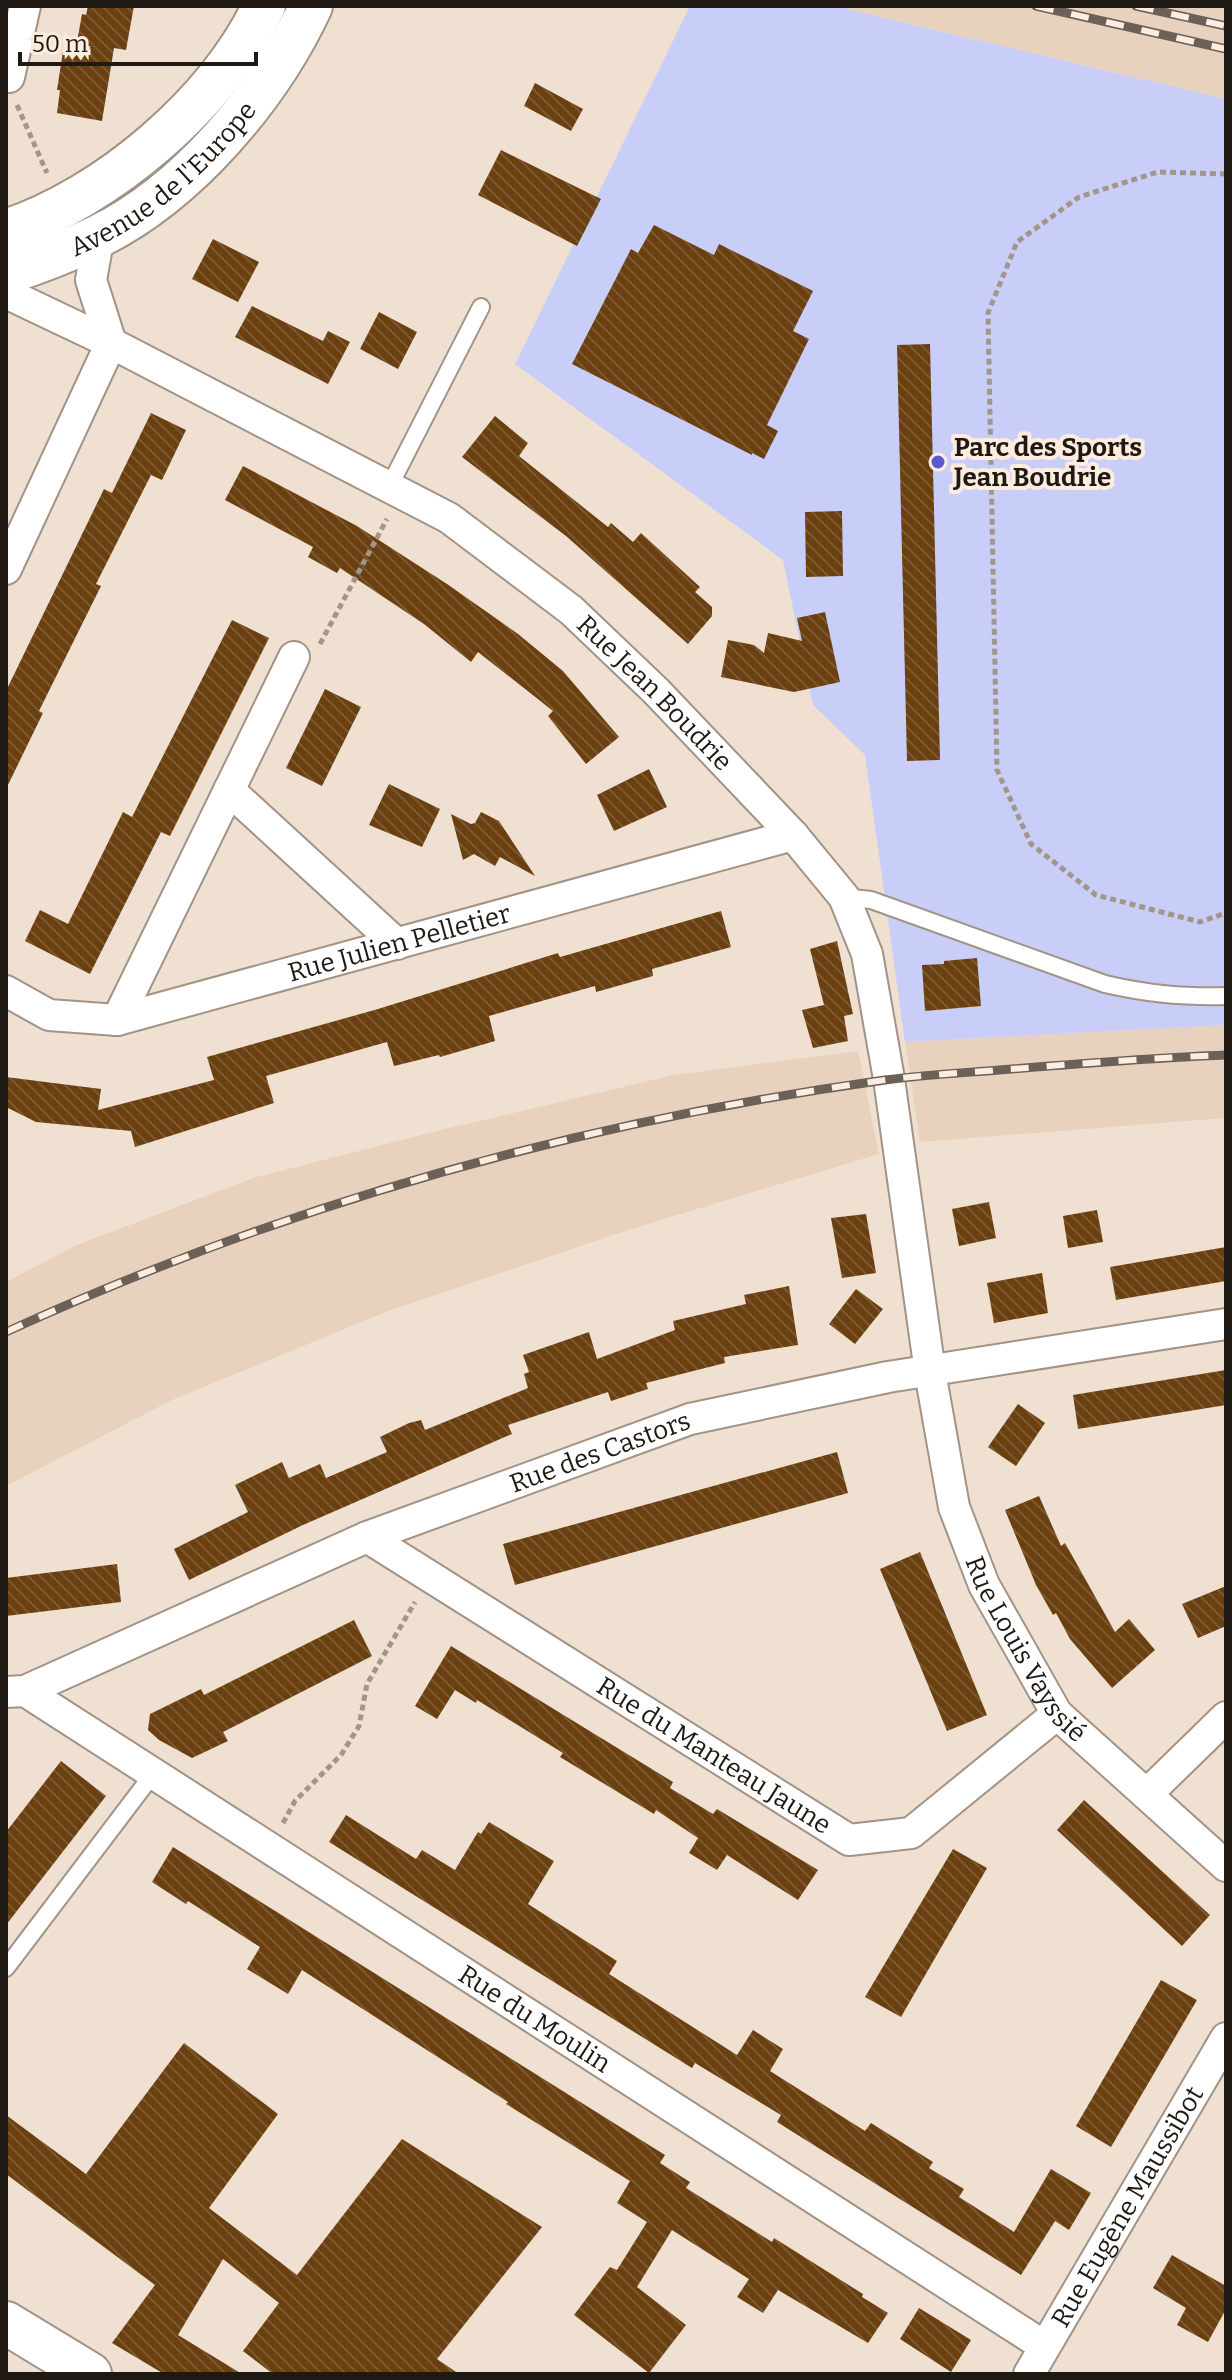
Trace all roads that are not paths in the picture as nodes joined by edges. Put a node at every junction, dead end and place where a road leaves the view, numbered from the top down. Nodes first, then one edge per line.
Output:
1 (25, 6) edge
2 (264, 6) edge
3 (311, 6) edge
4 (8, 77) edge
5 (6, 231) edge
6 (99, 236) junction
7 (6, 273) edge
8 (6, 293) edge
9 (481, 307) dead end
10 (111, 343) junction
11 (395, 490) junction
12 (6, 569) edge
13 (294, 657) road end
14 (229, 790) junction
15 (793, 835) junction
16 (844, 897) junction
17 (397, 944) junction
18 (6, 991) edge
19 (1226, 996) edge
20 (117, 1020) junction
21 (1226, 1324) edge
22 (930, 1372) junction
23 (367, 1537) junction
24 (16, 1692) edge
25 (1057, 1714) junction
26 (1226, 1717) edge
27 (153, 1774) junction
28 (1147, 1794) junction
29 (1226, 1866) edge
30 (6, 1968) edge
31 (1222, 2053) edge
32 (6, 2324) edge
33 (1044, 2346) junction
34 (90, 2374) edge
35 (1029, 2374) edge

1 - 4 street
2 - 5 main road, Avenue de l'Europe
3 - 6 main road, Avenue de l'Europe
6 - 7 main road, Avenue de l'Europe
6 - 10 street
8 - 10 street, Rue Jean Boudrie
9 - 11 lane
10 - 11 street, Rue Jean Boudrie
10 - 12 street
11 - 15 street, Rue Jean Boudrie
13 - 14 street
14 - 17 street
14 - 20 street
15 - 16 street, Rue Jean Boudrie
15 - 17 street, Rue Julien Pelletier
16 - 19 lane
16 - 22 street, Rue Jean Boudrie
17 - 20 street, Rue Julien Pelletier
18 - 20 street, Rue Julien Pelletier
21 - 22 street, Rue des Castors
22 - 23 street, Rue des Castors
22 - 25 street, Rue Louis Vayssié
23 - 24 street, Rue des Castors
23 - 25 street, Rue du Manteau Jaune
24 - 27 street, Rue du Moulin
25 - 28 street, Rue Louis Vayssié
26 - 28 street
27 - 30 lane
27 - 33 street, Rue du Moulin
28 - 29 street, Rue Louis Vayssié
31 - 33 street, Rue Eugène Maussibot
32 - 34 main road
33 - 35 street, Rue Eugène Maussibot

